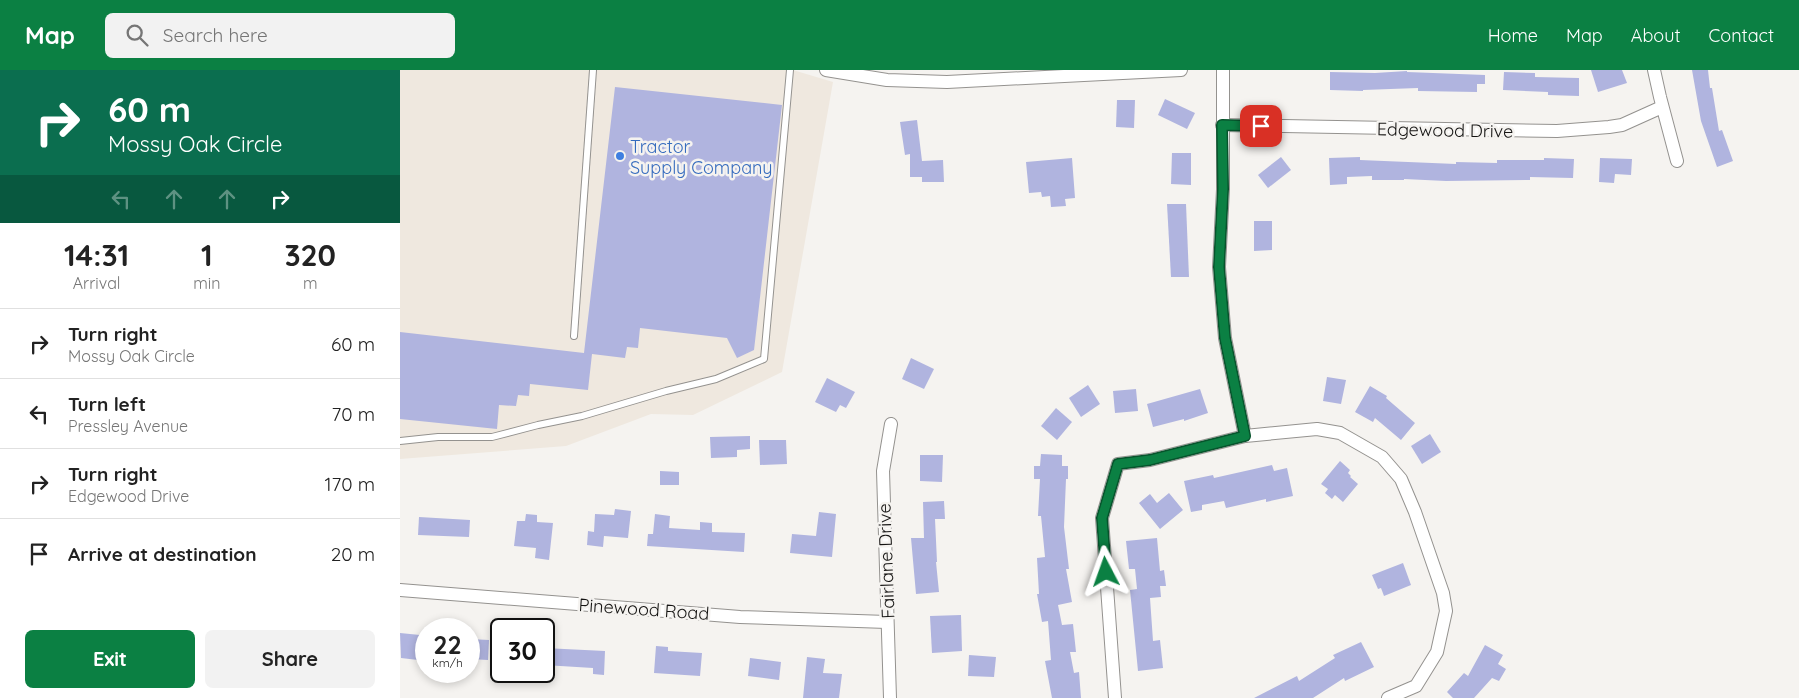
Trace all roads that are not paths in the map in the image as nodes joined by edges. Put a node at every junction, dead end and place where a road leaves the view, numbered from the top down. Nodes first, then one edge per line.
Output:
1 (593, 70) edge
2 (790, 70) edge
3 (826, 70) edge
4 (1181, 70) edge
5 (1213, 70) edge
6 (1223, 70) edge
7 (1654, 70) edge
8 (1662, 107) junction
9 (1222, 125) junction
10 (1677, 161) dead end
11 (574, 336) dead end
12 (891, 424) dead end
13 (1245, 436) junction
14 (400, 441) edge
15 (400, 590) edge
16 (887, 622) junction
17 (890, 698) edge
18 (1115, 698) edge
19 (1388, 698) edge

1 - 11 lane
2 - 14 lane
3 - 4 street
5 - 6 street
6 - 9 street
7 - 8 street
8 - 9 street, Edgewood Drive
8 - 10 street
9 - 13 street
12 - 16 street, Fairlane Drive
13 - 18 street
13 - 19 street
15 - 16 street, Pinewood Road
16 - 17 street, Fairlane Drive

